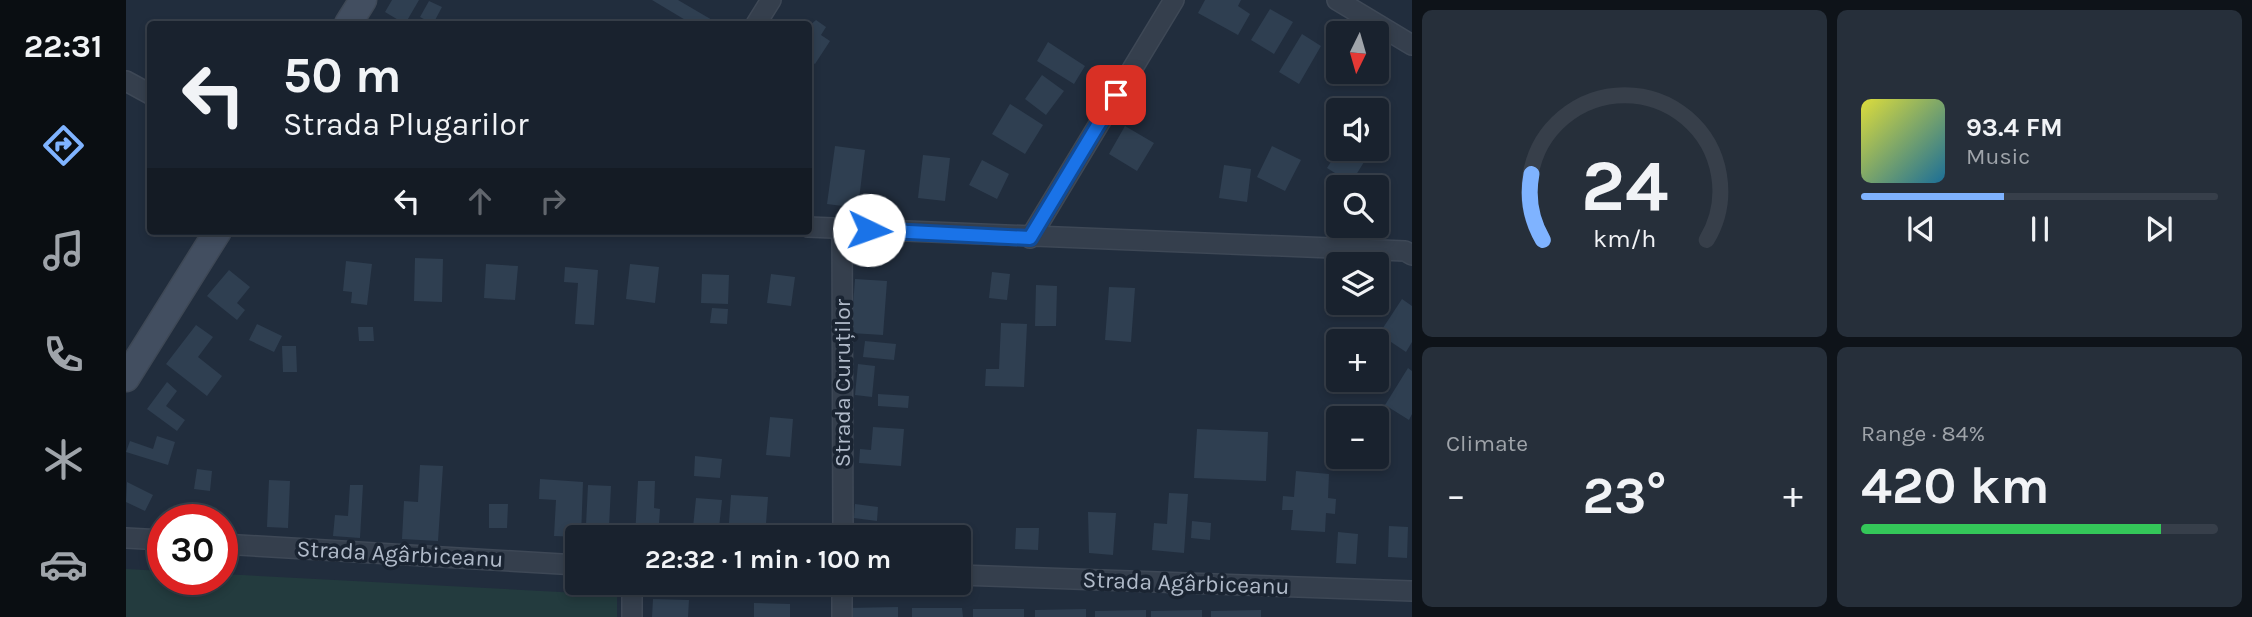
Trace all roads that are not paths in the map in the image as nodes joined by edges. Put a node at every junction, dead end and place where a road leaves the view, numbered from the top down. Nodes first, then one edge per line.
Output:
1 (363, 0) edge
2 (771, 0) edge
3 (1174, 0) edge
4 (1337, 0) edge
5 (350, 21) edge
6 (758, 21) edge
7 (1412, 46) edge
8 (126, 81) edge
9 (147, 92) edge
10 (812, 228) edge
11 (842, 228) junction
12 (216, 235) edge
13 (1030, 238) junction
14 (1410, 248) edge
15 (126, 379) edge
16 (842, 525) edge
17 (126, 538) edge
18 (147, 539) edge
19 (238, 545) edge
20 (565, 564) edge
21 (971, 575) edge
22 (1412, 591) edge
23 (632, 595) edge
24 (842, 595) edge
25 (632, 617) edge
26 (842, 617) edge

1 - 5 main road
2 - 6 street
3 - 13 street
4 - 7 street
8 - 9 street
10 - 11 street
11 - 13 street
11 - 16 street, Strada Curuților
12 - 15 main road
13 - 14 street
17 - 18 street
19 - 20 street, Strada Agârbiceanu
21 - 22 street, Strada Agârbiceanu
23 - 25 street
24 - 26 street

